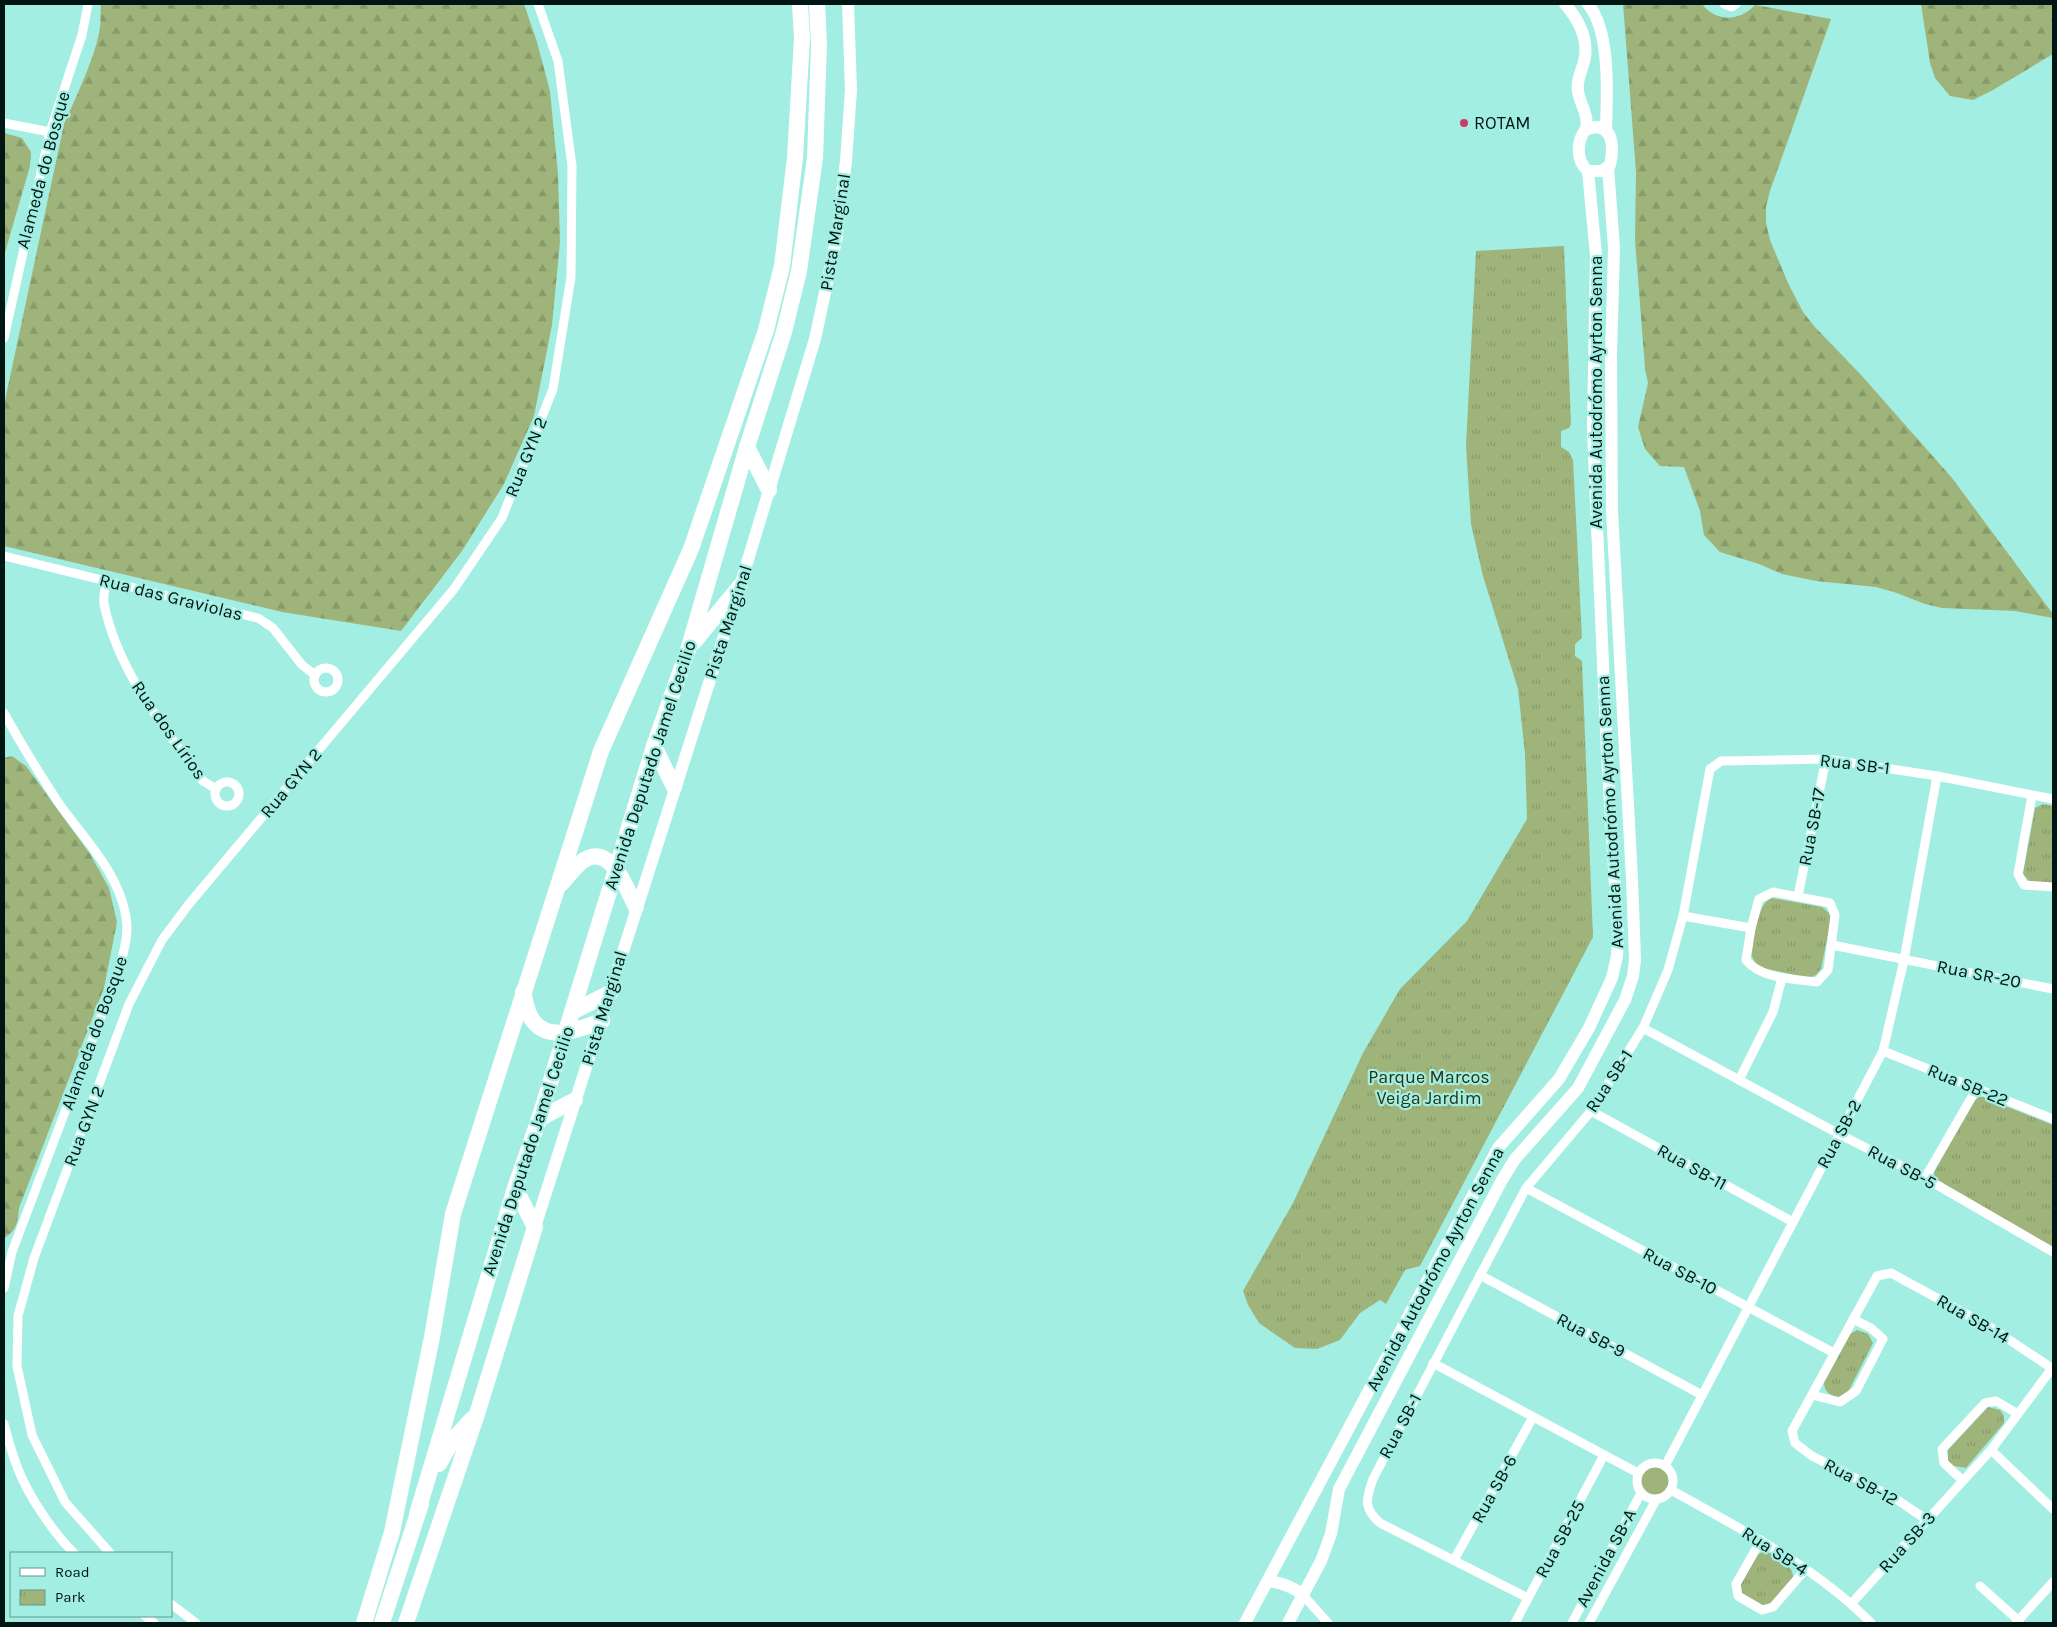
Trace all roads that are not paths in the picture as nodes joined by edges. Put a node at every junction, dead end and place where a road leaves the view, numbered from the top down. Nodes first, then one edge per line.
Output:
1 (88, 4) edge
2 (538, 4) edge
3 (800, 4) edge
4 (817, 4) edge
5 (848, 4) edge
6 (1565, 4) edge
7 (1588, 4) edge
8 (1724, 4) edge
9 (1736, 4) edge
10 (4, 123) edge
11 (1586, 128) junction
12 (1606, 130) junction
13 (50, 132) junction
14 (1608, 168) junction
15 (1588, 171) junction
16 (8, 294) edge
17 (4, 338) edge
18 (747, 447) junction
19 (768, 490) junction
20 (4, 556) edge
21 (106, 581) junction
22 (740, 586) junction
23 (689, 647) junction
24 (315, 675) dead end
25 (4, 714) edge
26 (654, 746) junction
27 (1607, 755) junction
28 (1625, 756) junction
29 (1826, 759) junction
30 (1937, 776) junction
31 (674, 787) junction
32 (216, 789) dead end
33 (2032, 795) junction
34 (2053, 799) edge
35 (616, 868) junction
36 (2053, 887) edge
37 (557, 890) junction
38 (1798, 896) junction
39 (636, 907) junction
40 (1683, 916) junction
41 (1751, 928) junction
42 (1832, 945) junction
43 (1904, 960) junction
44 (1782, 978) junction
45 (2053, 989) edge
46 (523, 992) junction
47 (610, 992) junction
48 (572, 1012) junction
49 (602, 1021) junction
50 (1643, 1028) junction
51 (566, 1033) junction
52 (1884, 1051) junction
53 (1739, 1080) junction
54 (1977, 1088) junction
55 (575, 1100) junction
56 (1591, 1111) junction
57 (539, 1119) junction
58 (2053, 1119) edge
59 (1839, 1134) junction
60 (1925, 1178) junction
61 (515, 1188) junction
62 (1526, 1188) junction
63 (1793, 1222) junction
64 (535, 1227) junction
65 (8, 1252) edge
66 (2053, 1252) edge
67 (1480, 1275) junction
68 (4, 1288) edge
69 (1748, 1308) junction
70 (1853, 1319) junction
71 (1834, 1353) junction
72 (1433, 1363) junction
73 (2053, 1368) edge
74 (1812, 1394) junction
75 (1702, 1395) junction
76 (477, 1414) junction
77 (2018, 1414) junction
78 (1533, 1417) junction
79 (4, 1424) edge
80 (1991, 1450) junction
81 (1604, 1455) junction
82 (1665, 1466) junction
83 (1638, 1473) junction
84 (1962, 1481) junction
85 (1672, 1490) junction
86 (1641, 1493) junction
87 (1656, 1500) junction
88 (2053, 1509) edge
89 (417, 1514) junction
90 (1927, 1520) junction
91 (1761, 1540) junction
92 (73, 1552) edge
93 (109, 1552) edge
94 (1454, 1560) junction
95 (1805, 1570) junction
96 (1269, 1581) junction
97 (2053, 1582) edge
98 (1980, 1586) dead end
99 (1302, 1594) junction
100 (1528, 1598) junction
101 (1852, 1604) junction
102 (172, 1605) edge
103 (1573, 1620) edge
104 (2018, 1622) edge
105 (196, 1623) edge
106 (364, 1623) edge
107 (382, 1623) edge
108 (406, 1623) edge
109 (1245, 1623) edge
110 (1288, 1623) edge
111 (1328, 1623) edge
112 (1515, 1623) edge
113 (1588, 1623) edge
114 (1871, 1623) edge

1 - 13 street, Alameda do Bosque
2 - 93 street, Rua GYN 2
3 - 37 highway
4 - 18 highway, Avenida Deputado Jamel Cecilio
5 - 19 street, Pista Marginal
6 - 11 street, Avenida Autodrómo Ayrton Senna
7 - 12 street, Avenida Autodrómo Ayrton Senna
8 - 9 street
10 - 13 street
11 - 12 street
11 - 15 street, Avenida Autodrómo Ayrton Senna
12 - 14 street, Avenida Autodrómo Ayrton Senna
13 - 16 street, Alameda do Bosque
14 - 15 street
14 - 28 street, Avenida Autodrómo Ayrton Senna
15 - 27 street, Avenida Autodrómo Ayrton Senna
16 - 17 street, Alameda do Bosque
18 - 19 highway
18 - 23 highway, Avenida Deputado Jamel Cecilio
19 - 22 street, Pista Marginal
20 - 21 street, Rua das Graviolas
21 - 24 street, Rua das Graviolas
21 - 32 street, Rua dos Lírios
22 - 23 highway
22 - 31 street, Pista Marginal
23 - 26 highway, Avenida Deputado Jamel Cecilio
25 - 65 street, Alameda do Bosque
26 - 31 highway
26 - 35 highway, Avenida Deputado Jamel Cecilio
27 - 28 street
27 - 96 street, Avenida Autodrómo Ayrton Senna
28 - 99 street, Avenida Autodrómo Ayrton Senna
29 - 30 street, Rua SB-1
29 - 38 street, Rua SB-17
29 - 40 street, Rua SB-1
30 - 33 street, Rua SB-1
30 - 43 street, Rua SB-2
31 - 39 street, Pista Marginal
33 - 34 street, Rua SB-1
33 - 36 street
35 - 37 highway
35 - 39 highway
35 - 48 highway, Avenida Deputado Jamel Cecilio
37 - 46 highway
38 - 41 street
38 - 42 street
39 - 47 street, Pista Marginal
40 - 41 street
40 - 50 street, Rua SB-1
41 - 44 street
42 - 43 street, Rua SR-20
42 - 44 street
43 - 45 street, Rua SR-20
43 - 52 street, Rua SB-2
44 - 53 street
46 - 51 highway
46 - 106 highway
47 - 48 highway
47 - 49 street, Pista Marginal
48 - 51 highway, Avenida Deputado Jamel Cecilio
49 - 51 highway
49 - 55 street, Pista Marginal
50 - 53 street, Rua SB-5
50 - 56 street, Rua SB-1
51 - 57 highway, Avenida Deputado Jamel Cecilio
52 - 54 street, Rua SB-22
52 - 59 street, Rua SB-2
53 - 59 street, Rua SB-5
54 - 58 street, Rua SB-22
54 - 60 street
55 - 57 highway
55 - 64 street, Pista Marginal
56 - 62 street, Rua SB-1
56 - 63 street, Rua SB-11
57 - 61 highway, Avenida Deputado Jamel Cecilio
59 - 60 street, Rua SB-5
59 - 63 street, Rua SB-2
60 - 66 street, Rua SB-5
61 - 64 highway
61 - 89 highway, Avenida Deputado Jamel Cecilio
62 - 67 street, Rua SB-1
62 - 69 street, Rua SB-10
63 - 69 street, Rua SB-2
64 - 76 highway
65 - 68 street, Alameda do Bosque
67 - 72 street, Rua SB-1
67 - 75 street, Rua SB-9
69 - 71 street, Rua SB-10
69 - 75 street, Rua SB-2
70 - 71 street
70 - 73 street, Rua SB-14
70 - 74 street
71 - 74 street
72 - 78 street
72 - 94 street, Rua SB-1
73 - 77 street, Rua SB-3
74 - 90 street, Rua SB-12
75 - 82 street, Rua SB-2
76 - 89 highway
76 - 108 highway
77 - 80 street, Rua SB-3
77 - 84 street
78 - 81 street
78 - 94 street, Rua SB-6
79 - 92 street
80 - 84 street, Rua SB-3
80 - 88 street
81 - 83 street
81 - 100 street, Rua SB-25
82 - 83 street
82 - 85 street
83 - 86 street
84 - 90 street, Rua SB-3
85 - 87 street
85 - 91 street, Rua SB-4
86 - 87 street
86 - 103 street, Avenida SB-A
87 - 113 street, Avenida SB-A
89 - 107 highway
90 - 101 street, Rua SB-3
91 - 95 street, Rua SB-4
91 - 95 street
94 - 100 street, Rua SB-1
95 - 101 street, Rua SB-4
96 - 99 street
96 - 109 street, Avenida Autodrómo Ayrton Senna
97 - 104 street
98 - 104 street
99 - 110 street, Avenida Autodrómo Ayrton Senna
99 - 111 street
100 - 112 street, Rua SB-25
101 - 114 street, Rua SB-4
102 - 105 street
103 - 113 street

